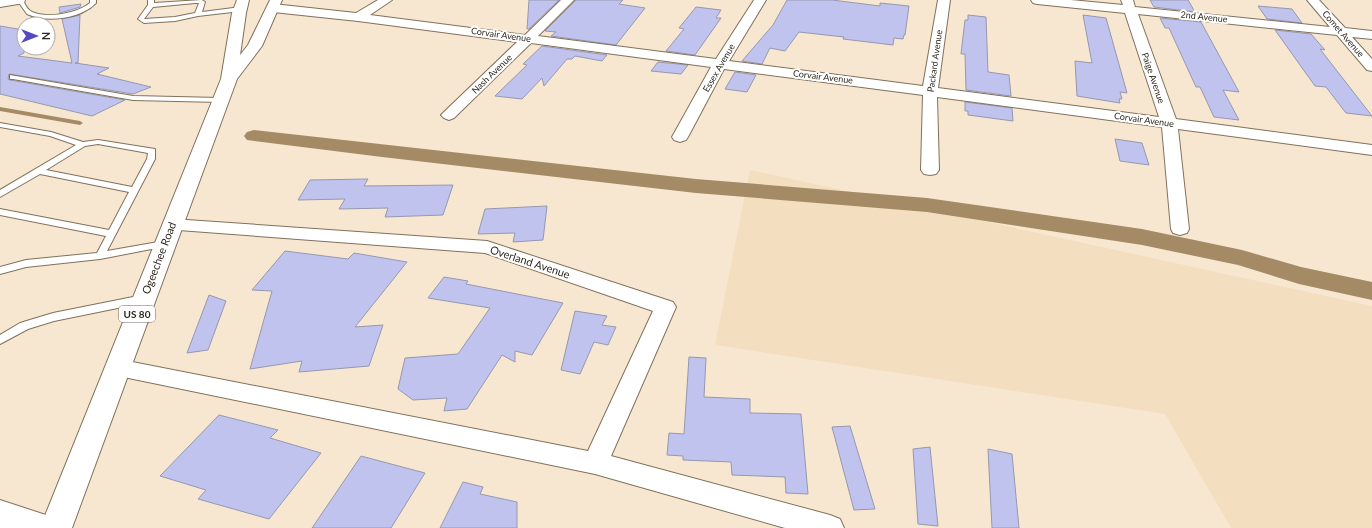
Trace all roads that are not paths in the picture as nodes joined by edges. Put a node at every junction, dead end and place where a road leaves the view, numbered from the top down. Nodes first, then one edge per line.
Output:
1 (19, 0) edge
2 (93, 0) edge
3 (386, 0) edge
4 (568, 0) edge
5 (760, 0) edge
6 (944, 0) edge
7 (1037, 0) edge
8 (1314, 0) edge
9 (151, 2) edge
10 (0, 3) edge
11 (275, 4) edge
12 (242, 5) edge
13 (1128, 5) edge
14 (198, 14) junction
15 (358, 17) junction
16 (1340, 32) junction
17 (1372, 35) edge
18 (528, 39) junction
19 (720, 64) junction
20 (1372, 67) edge
21 (13, 77) dead end
22 (224, 90) junction
23 (930, 91) junction
24 (449, 115) dead end
25 (1169, 124) junction
26 (0, 125) edge
27 (680, 137) dead end
28 (83, 144) junction
29 (1372, 150) edge
30 (930, 170) dead end
31 (39, 171) junction
32 (135, 190) junction
33 (0, 194) edge
34 (0, 212) edge
35 (1180, 229) dead end
36 (112, 234) junction
37 (168, 234) junction
38 (100, 256) junction
39 (2, 269) edge
40 (143, 299) junction
41 (0, 340) edge
42 (117, 368) junction
43 (595, 463) junction
44 (0, 514) edge
45 (44, 528) edge
46 (56, 528) edge
47 (830, 528) edge

1 - 2 lane
1 - 10 main road
3 - 15 street
4 - 18 street, Nash Avenue
5 - 19 street, Essex Avenue
6 - 23 street, Packard Avenue
7 - 13 street, 2nd Avenue
8 - 16 street, Comet Avenue
9 - 14 lane
9 - 14 lane
11 - 15 street, Corvair Avenue
11 - 22 main road, Ogeechee Road / US 80
12 - 14 lane
12 - 22 main road, Ogeechee Road / US 80
13 - 16 street, 2nd Avenue
13 - 25 street, Paige Avenue
15 - 18 street, Corvair Avenue
16 - 17 street, 2nd Avenue
16 - 20 street, Comet Avenue
18 - 19 street, Corvair Avenue
18 - 24 street, Nash Avenue
19 - 23 street, Corvair Avenue
19 - 27 street, Essex Avenue
21 - 22 lane
22 - 37 main road, Ogeechee Road / US 80
23 - 25 street, Corvair Avenue
23 - 30 street, Packard Avenue
25 - 29 street, Corvair Avenue
25 - 35 street, Paige Avenue
26 - 28 lane
28 - 31 lane
28 - 32 lane
31 - 32 lane
31 - 33 lane
32 - 36 lane
34 - 36 lane
36 - 38 lane
37 - 38 lane
37 - 40 main road, Ogeechee Road / US 80
37 - 43 street, Overland Avenue
38 - 39 lane
40 - 41 lane
40 - 42 main road, Ogeechee Road / US 80
42 - 43 street
42 - 46 main road, Ogeechee Road / US 80
43 - 47 street
44 - 45 main road

